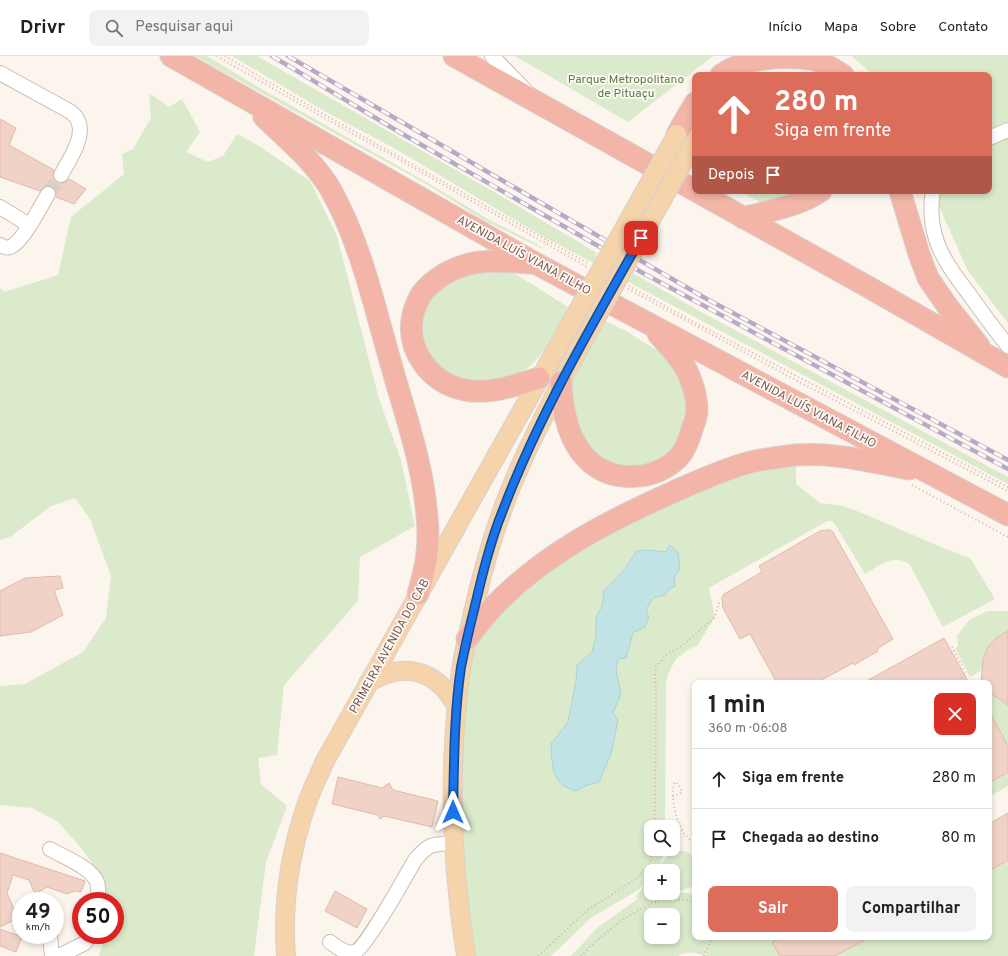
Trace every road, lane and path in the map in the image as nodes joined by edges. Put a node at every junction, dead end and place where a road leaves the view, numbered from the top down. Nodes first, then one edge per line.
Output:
1 (172, 56) edge
2 (454, 56) edge
3 (492, 56) edge
4 (726, 72) edge
5 (838, 72) edge
6 (0, 73) edge
7 (242, 96) junction
8 (541, 105) junction
9 (692, 115) edge
10 (1008, 130) edge
11 (992, 137) edge
12 (686, 138) edge
13 (61, 174) tunnel mouth
14 (692, 189) edge
15 (48, 194) tunnel mouth
16 (700, 194) edge
17 (816, 194) edge
18 (901, 194) edge
19 (932, 194) edge
20 (0, 207) edge
21 (743, 218) junction
22 (29, 225) junction
23 (0, 245) edge
24 (535, 263) junction
25 (648, 323) junction
26 (1008, 346) edge
27 (984, 353) junction
28 (1008, 367) edge
29 (539, 378) junction
30 (561, 382) junction
31 (930, 473) junction
32 (906, 481) dead end
33 (1008, 515) edge
34 (1008, 537) edge
35 (418, 594) junction
36 (719, 602) dead end
37 (467, 639) junction
38 (952, 647) dead end
39 (958, 680) edge
40 (368, 683) junction
41 (457, 708) junction
42 (673, 797) junction
43 (655, 820) edge
44 (692, 841) edge
45 (455, 843) junction
46 (50, 849) dead end
47 (652, 856) edge
48 (98, 892) edge
49 (692, 902) edge
50 (712, 940) edge
51 (330, 942) dead end
52 (51, 944) edge
53 (83, 944) edge
54 (52, 956) edge
55 (59, 956) edge
56 (286, 956) edge
57 (466, 956) edge
58 (538, 956) edge
59 (581, 956) edge
60 (704, 956) edge

1 - 7 highway, AVENIDA LUÍS VIANA FILHO
2 - 8 highway
3 - 8 lane
4 - 5 highway
6 - 13 lane
7 - 24 highway, AVENIDA LUÍS VIANA FILHO
7 - 35 highway
8 - 14 highway
9 - 12 highway
10 - 11 lane
12 - 29 main road, PRIMEIRA AVENIDA DO CAB, bridge
12 - 30 main road, bridge
15 - 22 lane
16 - 21 highway
17 - 21 highway
18 - 27 highway
19 - 26 lane
20 - 22 lane
21 - 27 highway
22 - 23 lane
24 - 25 highway, AVENIDA LUÍS VIANA FILHO
24 - 29 highway
25 - 30 highway
25 - 31 highway, AVENIDA LUÍS VIANA FILHO
27 - 28 highway
29 - 35 main road, PRIMEIRA AVENIDA DO CAB
30 - 37 main road
31 - 33 highway, AVENIDA LUÍS VIANA FILHO
31 - 37 highway
32 - 34 path
35 - 40 main road, PRIMEIRA AVENIDA DO CAB
36 - 43 path
37 - 41 main road
38 - 39 path
40 - 41 main road
40 - 56 main road, PRIMEIRA AVENIDA DO CAB
41 - 45 main road
42 - 42 path
42 - 44 path
45 - 51 lane
45 - 57 main road
46 - 48 lane
47 - 58 path
49 - 59 path
50 - 60 path
52 - 54 lane
53 - 55 lane

